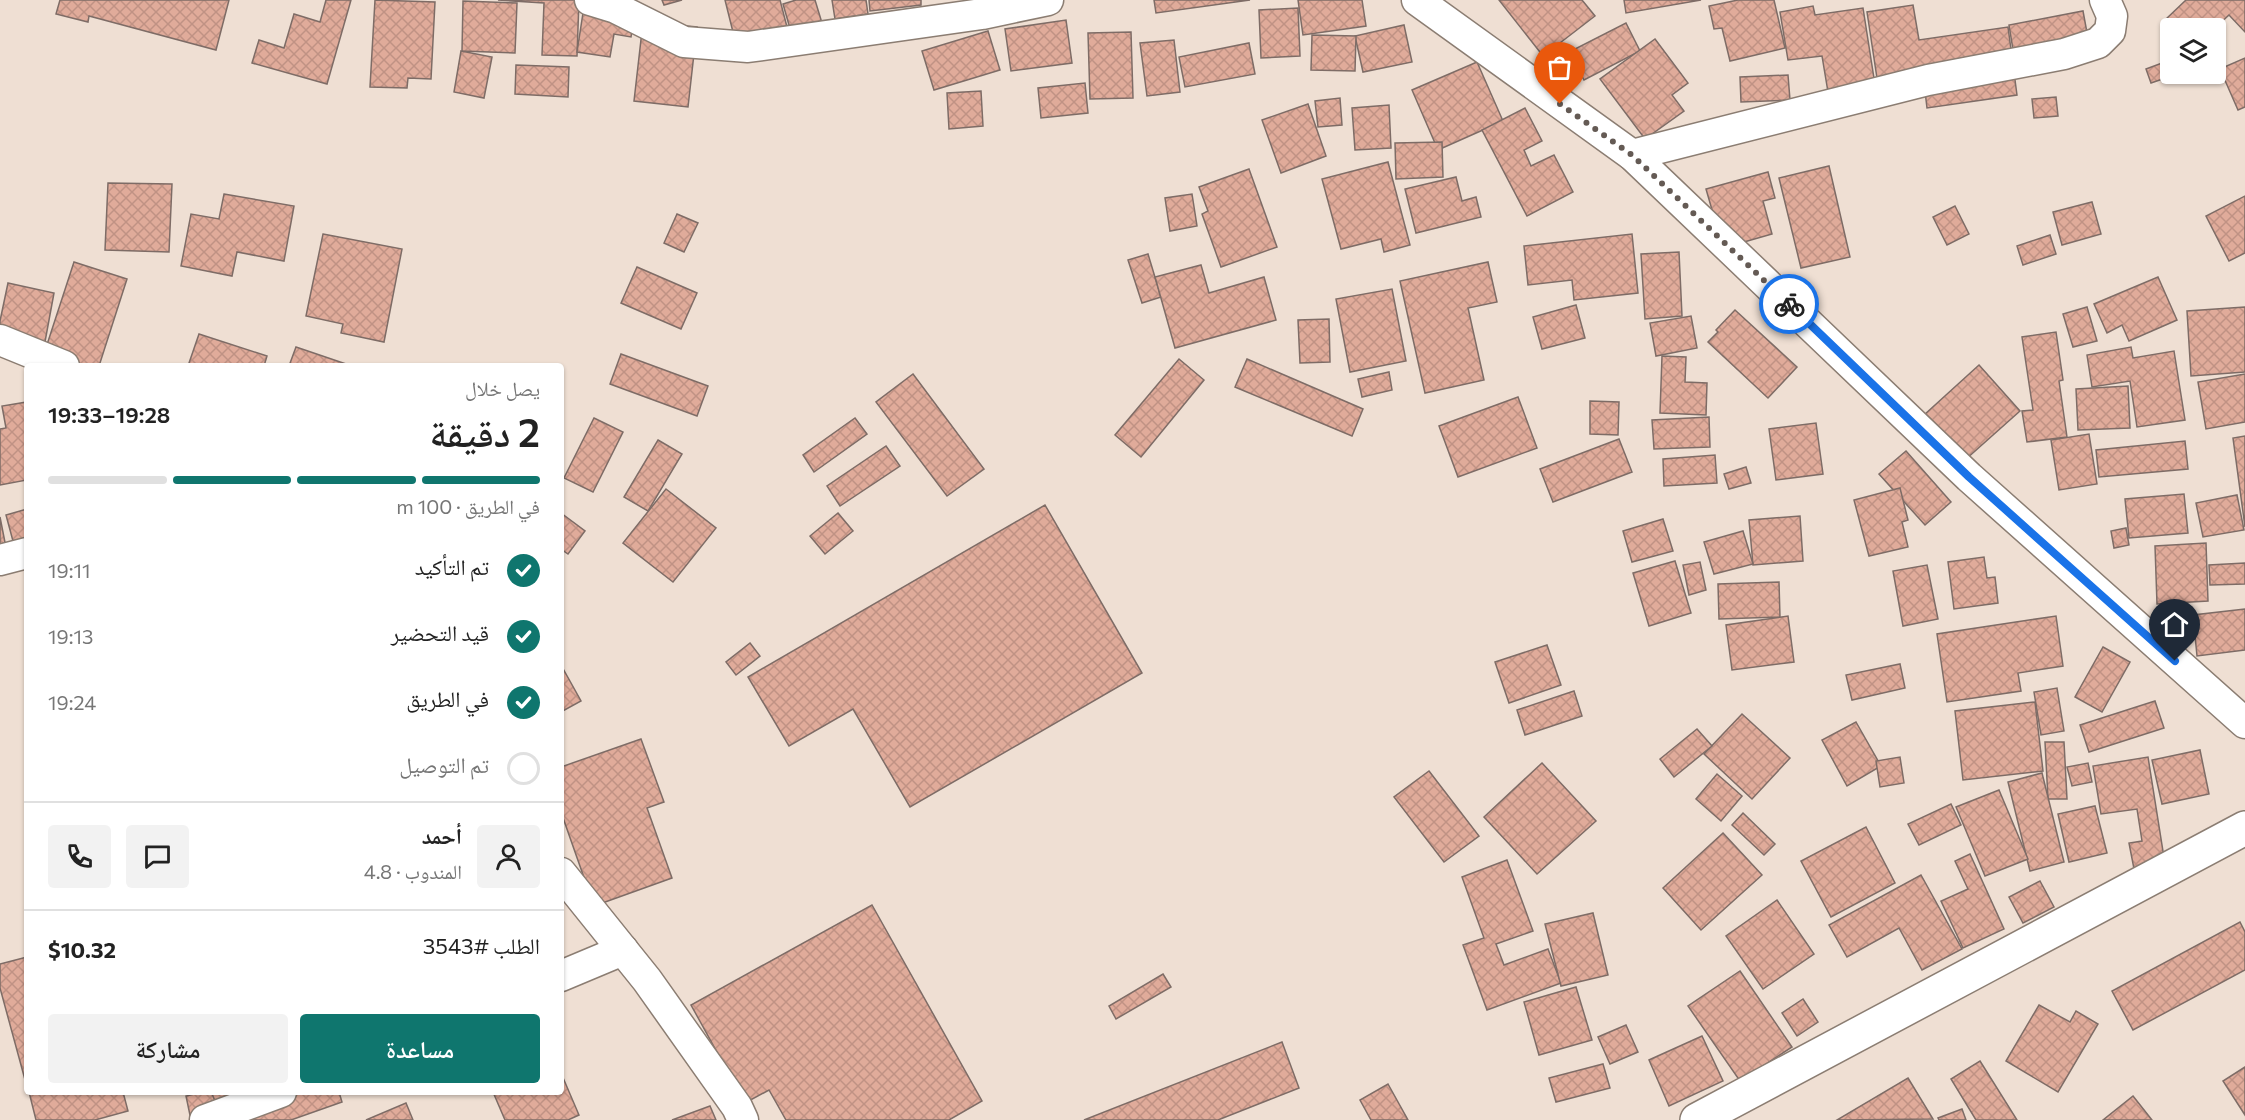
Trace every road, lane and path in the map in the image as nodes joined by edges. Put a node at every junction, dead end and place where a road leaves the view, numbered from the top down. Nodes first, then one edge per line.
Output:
1 (590, 0) edge
2 (1048, 0) edge
3 (1417, 0) edge
4 (2105, 0) edge
5 (1632, 155) junction
6 (0, 340) edge
7 (57, 363) edge
8 (24, 554) edge
9 (0, 560) edge
10 (2245, 723) edge
11 (2245, 828) edge
12 (564, 877) edge
13 (623, 950) junction
14 (564, 975) edge
15 (273, 1095) edge
16 (205, 1120) edge
17 (743, 1120) edge
18 (1697, 1120) edge

1 - 2 street
3 - 5 street
4 - 5 street
5 - 10 street
6 - 7 street
8 - 9 street
11 - 18 main road
12 - 13 street
13 - 14 street
13 - 17 street
15 - 16 street

